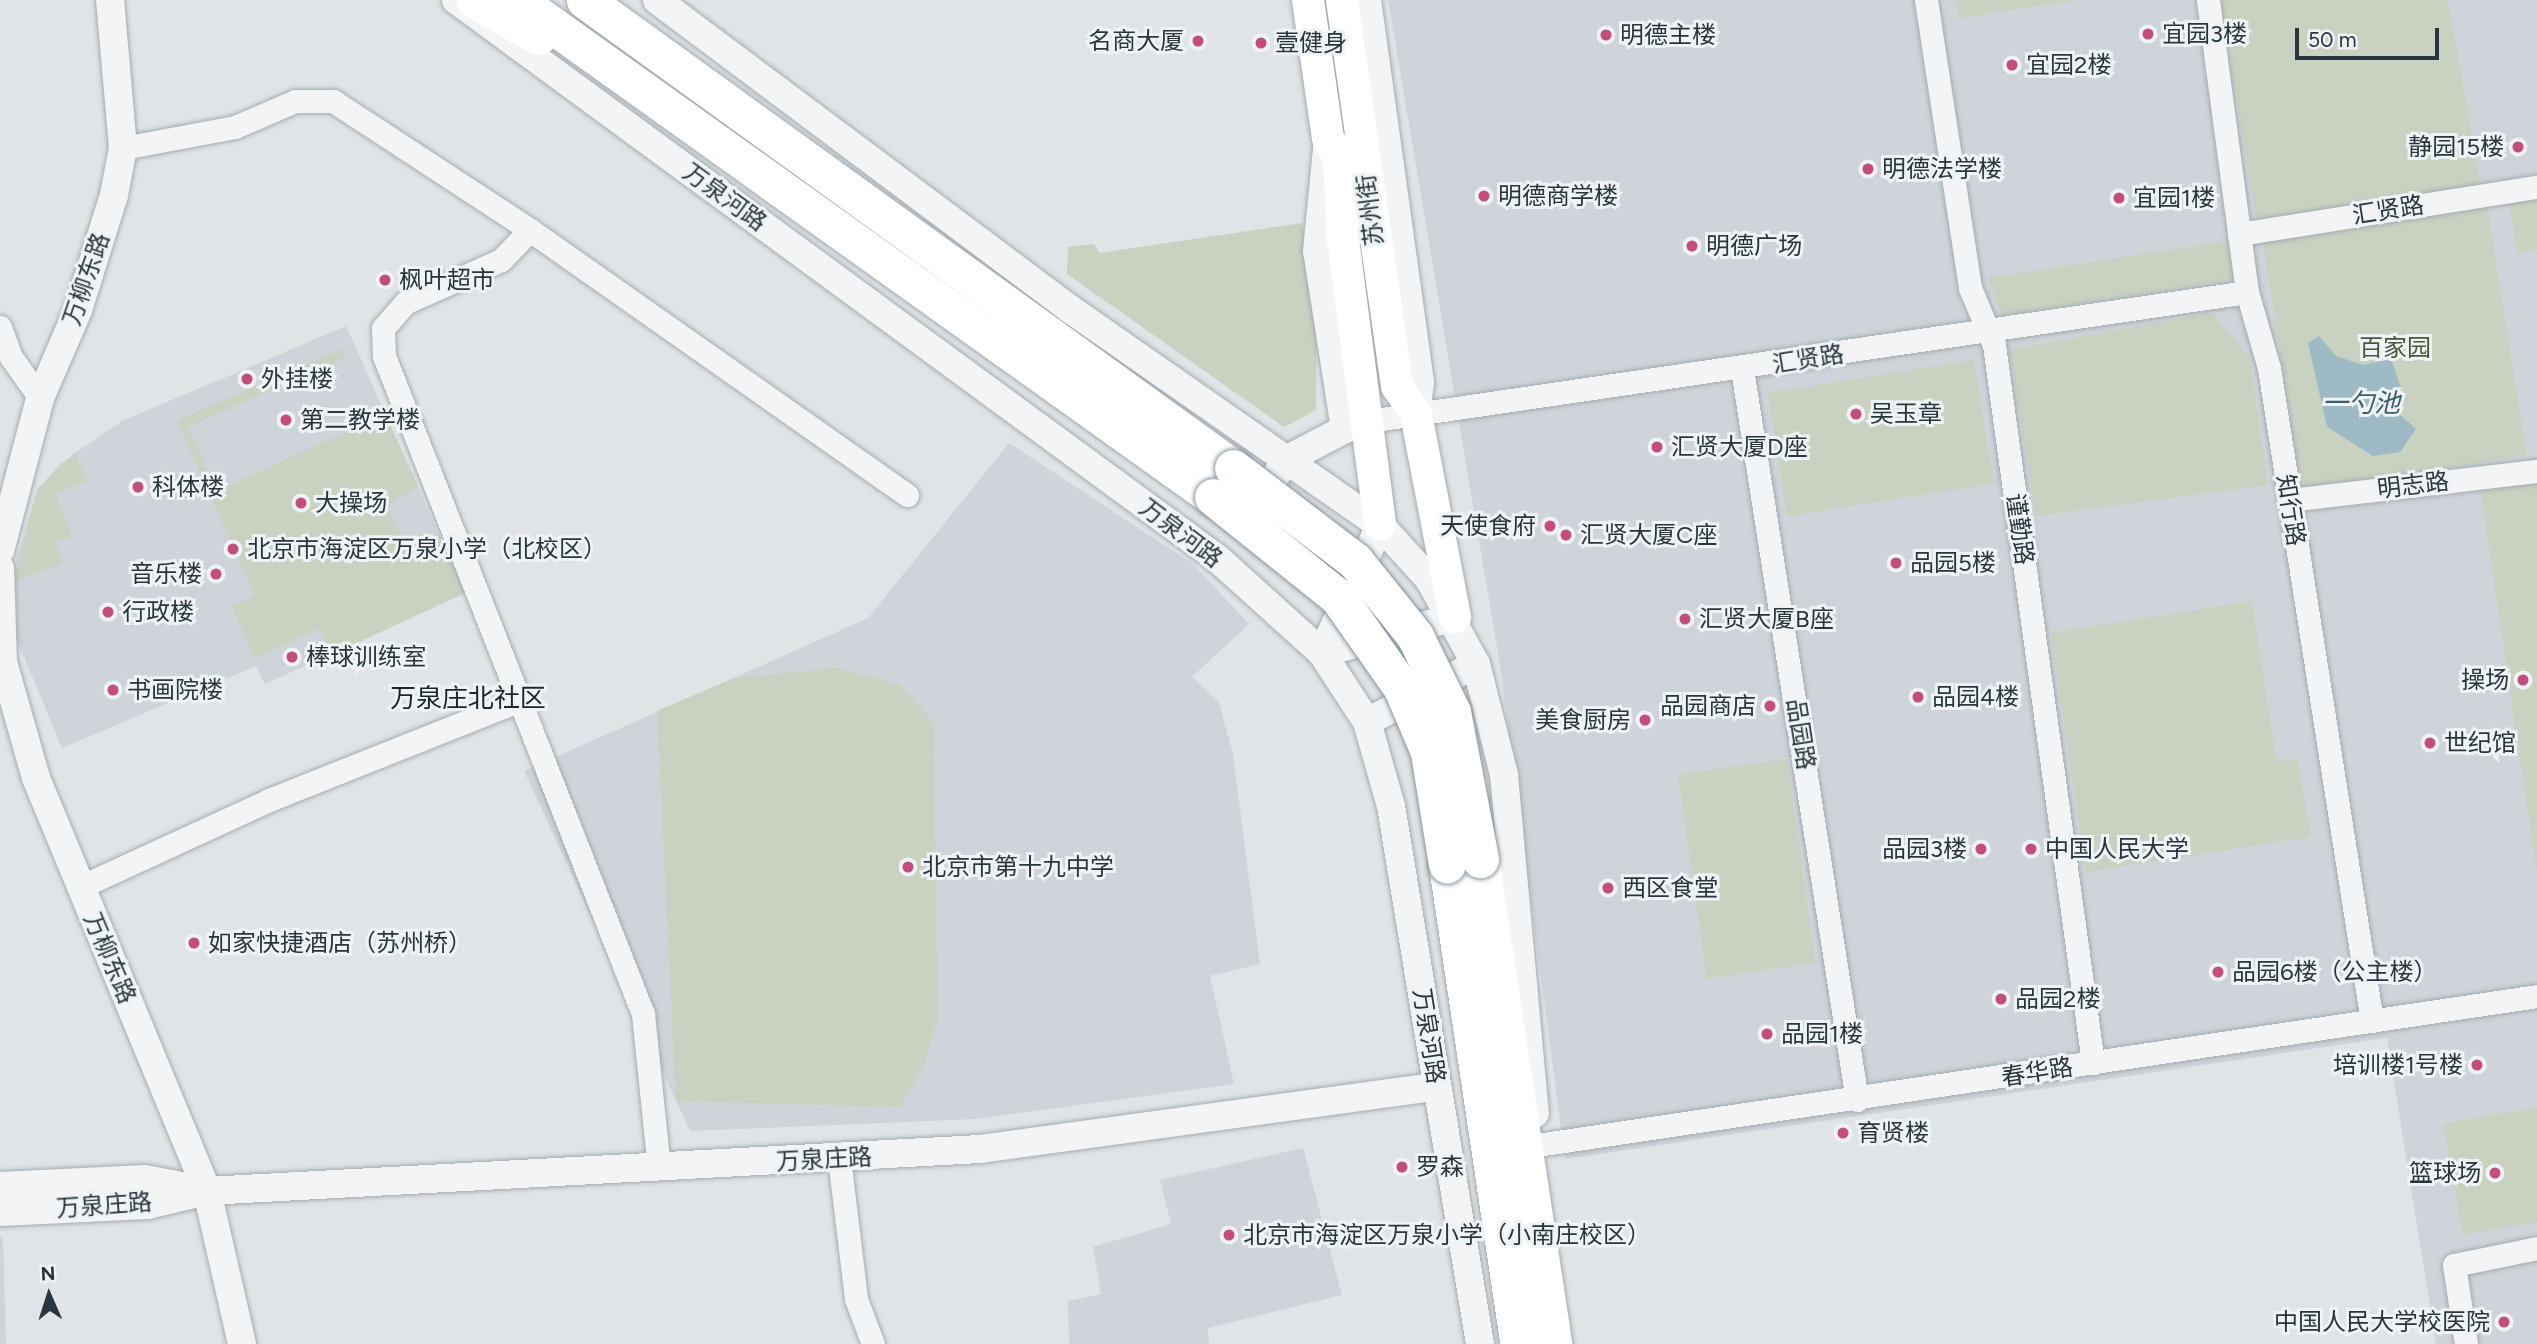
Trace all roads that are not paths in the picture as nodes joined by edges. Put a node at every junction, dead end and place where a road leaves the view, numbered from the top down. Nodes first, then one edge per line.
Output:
1 (110, 0) edge
2 (456, 0) edge
3 (475, 0) edge
4 (517, 0) edge
5 (657, 0) edge
6 (1308, 0) edge
7 (1342, 0) edge
8 (1367, 0) edge
9 (1926, 0) edge
10 (2208, 0) edge
11 (593, 5) edge
12 (643, 95) junction
13 (123, 148) junction
14 (2537, 187) edge
15 (530, 230) junction
16 (2239, 234) junction
17 (2247, 292) junction
18 (0, 327) edge
19 (1989, 332) junction
20 (1742, 369) junction
21 (40, 398) junction
22 (1416, 414) junction
23 (1357, 425) junction
24 (1286, 460) junction
25 (2537, 471) edge
26 (1223, 482) junction
27 (907, 495) dead end
28 (2289, 500) junction
29 (1380, 525) junction
30 (0, 551) edge
31 (1218, 559) junction
32 (0, 568) edge
33 (1455, 617) junction
34 (1322, 653) junction
35 (1476, 664) junction
36 (515, 702) junction
37 (1367, 722) junction
38 (1463, 862) junction
39 (80, 887) junction
40 (2537, 996) edge
41 (2372, 1021) junction
42 (2093, 1063) junction
43 (1437, 1086) junction
44 (1857, 1100) junction
45 (1538, 1145) junction
46 (839, 1158) junction
47 (659, 1168) junction
48 (0, 1186) edge
49 (207, 1191) junction
50 (0, 1212) edge
51 (2537, 1248) edge
52 (242, 1344) edge
53 (873, 1344) edge
54 (1480, 1344) edge
55 (1519, 1344) edge
56 (1553, 1344) edge
57 (1567, 1344) edge
58 (2466, 1344) edge

1 - 13 street, 万柳东路
2 - 31 street, 万泉河路
3 - 12 highway
4 - 12 highway, 万泉河路
5 - 24 street
6 - 23 main road, 苏州街
7 - 22 main road, 苏州街
8 - 22 street, 苏州街
9 - 19 street, 谨勤路
10 - 16 street, 知行路
11 - 26 highway, 万泉河路
12 - 26 highway, 万泉河路
13 - 15 street
13 - 21 street, 万柳东路
14 - 16 street, 汇贤路
15 - 27 street
15 - 36 street
16 - 17 street, 知行路
17 - 19 street, 汇贤路
17 - 28 street, 知行路
18 - 21 street
19 - 20 street, 汇贤路
19 - 42 street, 谨勤路
20 - 22 street, 汇贤路
20 - 44 street, 品园路
21 - 30 street, 万柳东路
22 - 23 street, 汇贤路
22 - 33 main road, 苏州街
23 - 24 street
23 - 29 main road, 苏州街
24 - 29 street
24 - 31 street
25 - 28 street, 明志路
26 - 38 highway, 万泉河路, bridge
28 - 41 street, 知行路
29 - 33 street
29 - 34 street
31 - 34 street, 万泉河路
32 - 39 street, 万柳东路
33 - 34 street
33 - 35 street
34 - 37 street, 万泉河路
35 - 37 street
35 - 45 street
36 - 39 street
36 - 47 street
37 - 43 street, 万泉河路
38 - 55 highway, 万泉河路
38 - 56 highway, 万泉河路
39 - 49 street, 万柳东路
40 - 41 street, 春华路
41 - 42 street, 春华路
42 - 44 street, 春华路
43 - 46 street, 万泉庄路
43 - 54 street, 万泉河路
44 - 45 street, 春华路
45 - 57 street
46 - 47 street, 万泉庄路
46 - 53 street
47 - 49 street, 万泉庄路
48 - 49 street, 万泉庄路
49 - 50 street, 万泉庄路
49 - 52 street, 万柳东路
51 - 58 street

